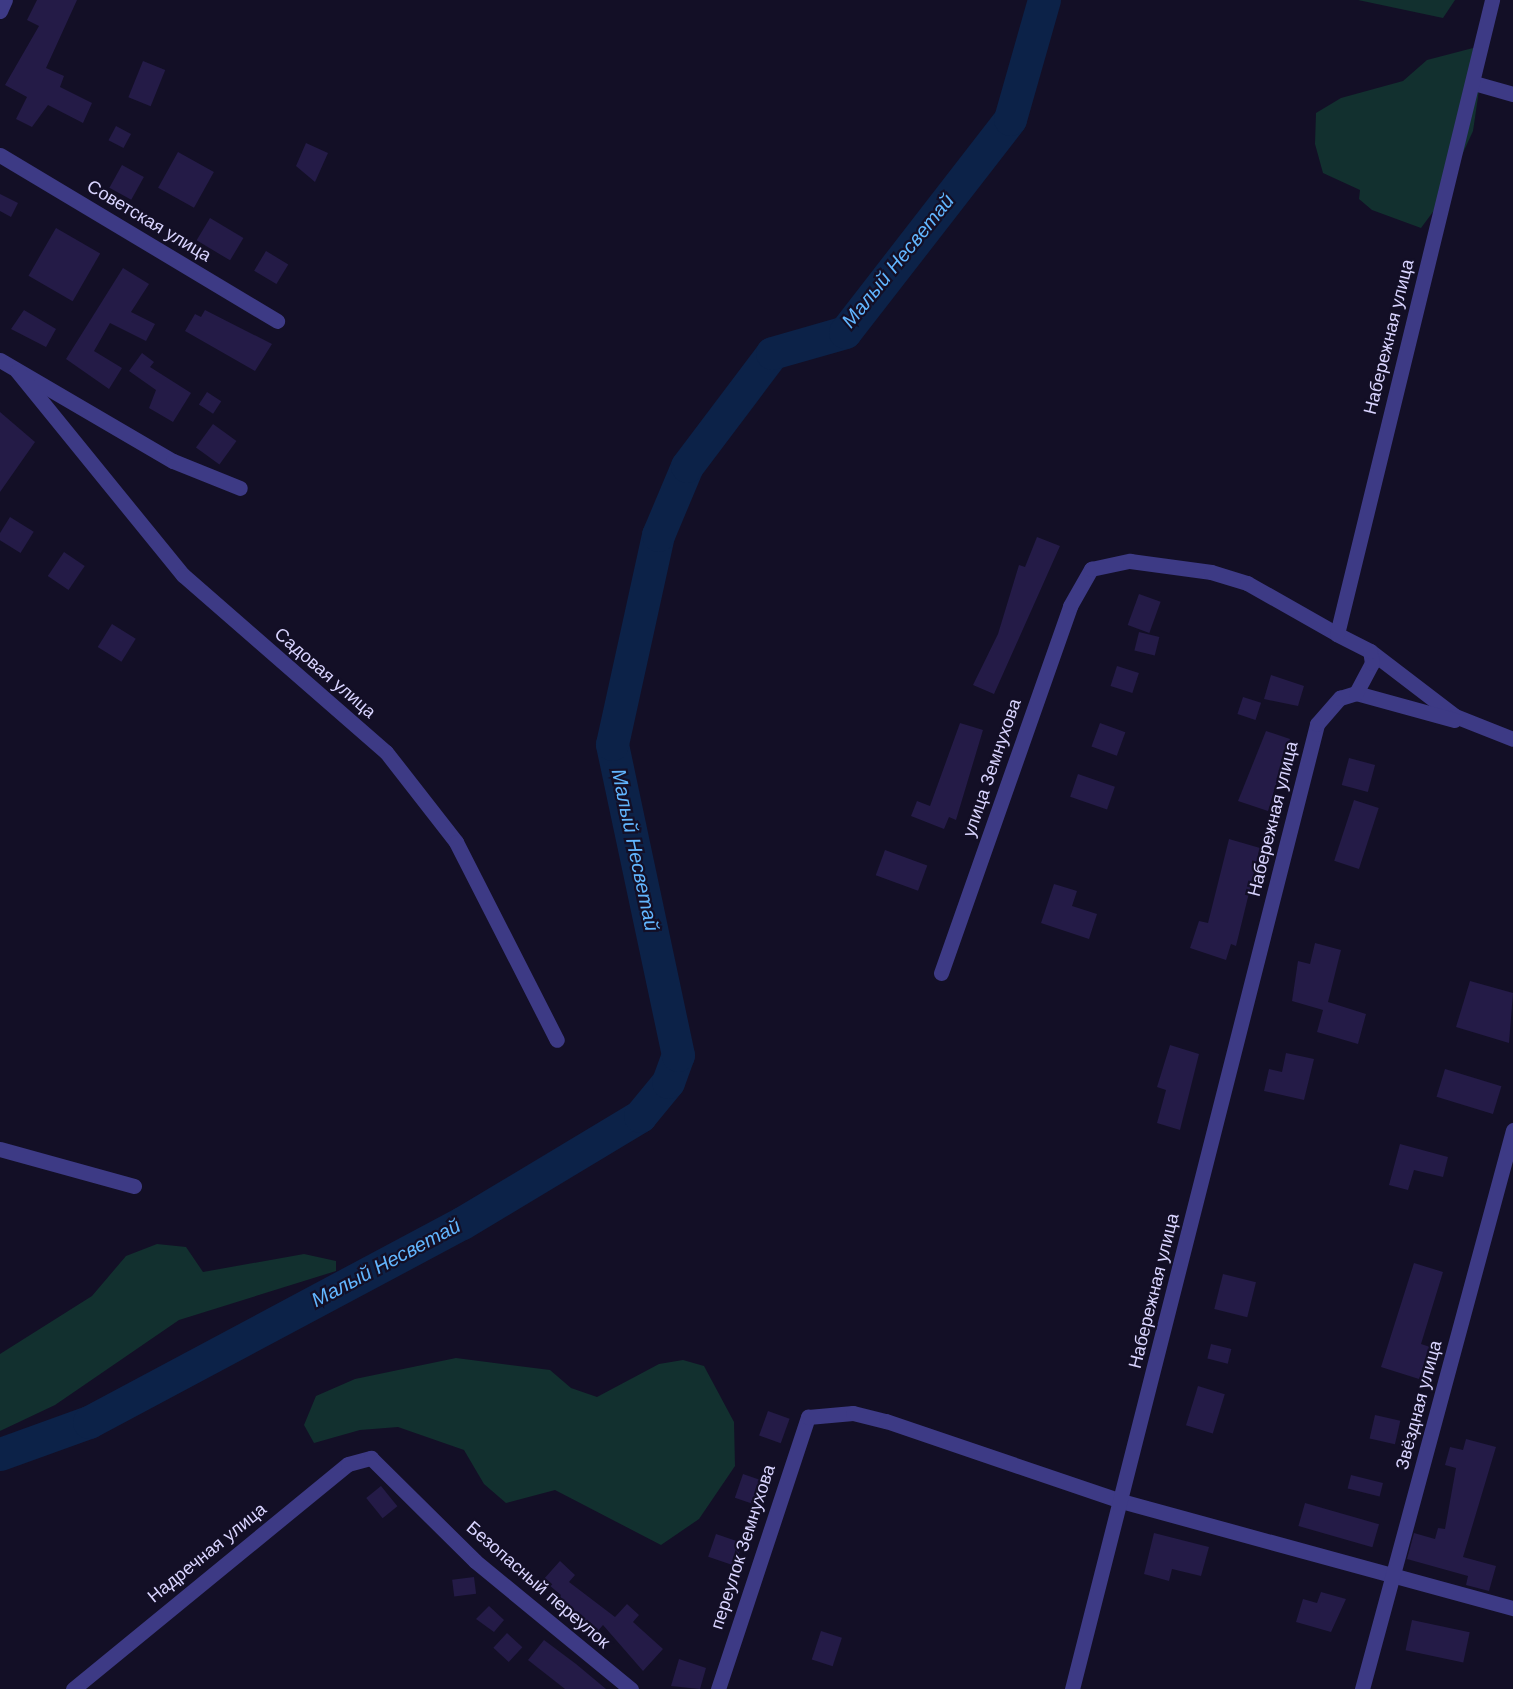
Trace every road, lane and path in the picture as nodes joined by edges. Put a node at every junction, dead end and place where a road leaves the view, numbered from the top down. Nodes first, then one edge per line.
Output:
1 (5, 0) edge
2 (1492, 0) edge
3 (0, 11) edge
4 (1474, 83) junction
5 (1513, 94) edge
6 (0, 155) edge
7 (278, 321) dead end
8 (0, 360) edge
9 (17, 371) junction
10 (240, 488) dead end
11 (1337, 634) junction
12 (1370, 651) junction
13 (1356, 693) junction
14 (1485, 731) junction
15 (1513, 739) edge
16 (941, 973) dead end
17 (557, 1040) dead end
18 (1513, 1130) edge
19 (0, 1149) edge
20 (134, 1186) dead end
21 (371, 1458) joint
22 (1121, 1501) junction
23 (1393, 1575) junction
24 (1513, 1608) edge
25 (73, 1689) edge
26 (631, 1689) edge
27 (718, 1689) edge
28 (1072, 1689) edge
29 (1362, 1689) edge

1 - 3 street
2 - 4 street, Набережная улица
4 - 5 street
4 - 11 street, Набережная улица
6 - 7 street, Советская улица
8 - 9 street, Садовая улица
9 - 10 street, Садовая улица
9 - 17 street, Садовая улица
11 - 12 street
11 - 16 street, улица Земнухова
12 - 13 street
12 - 14 street
13 - 14 street
13 - 22 street, Набережная улица
14 - 15 street
18 - 23 street, Звёздная улица
19 - 20 street
21 - 25 street, Надречная улица
21 - 26 street, Безопасный переулок
22 - 23 street
22 - 27 street, переулок Земнухова
22 - 28 street, Набережная улица
23 - 24 street
23 - 29 street, Звёздная улица

